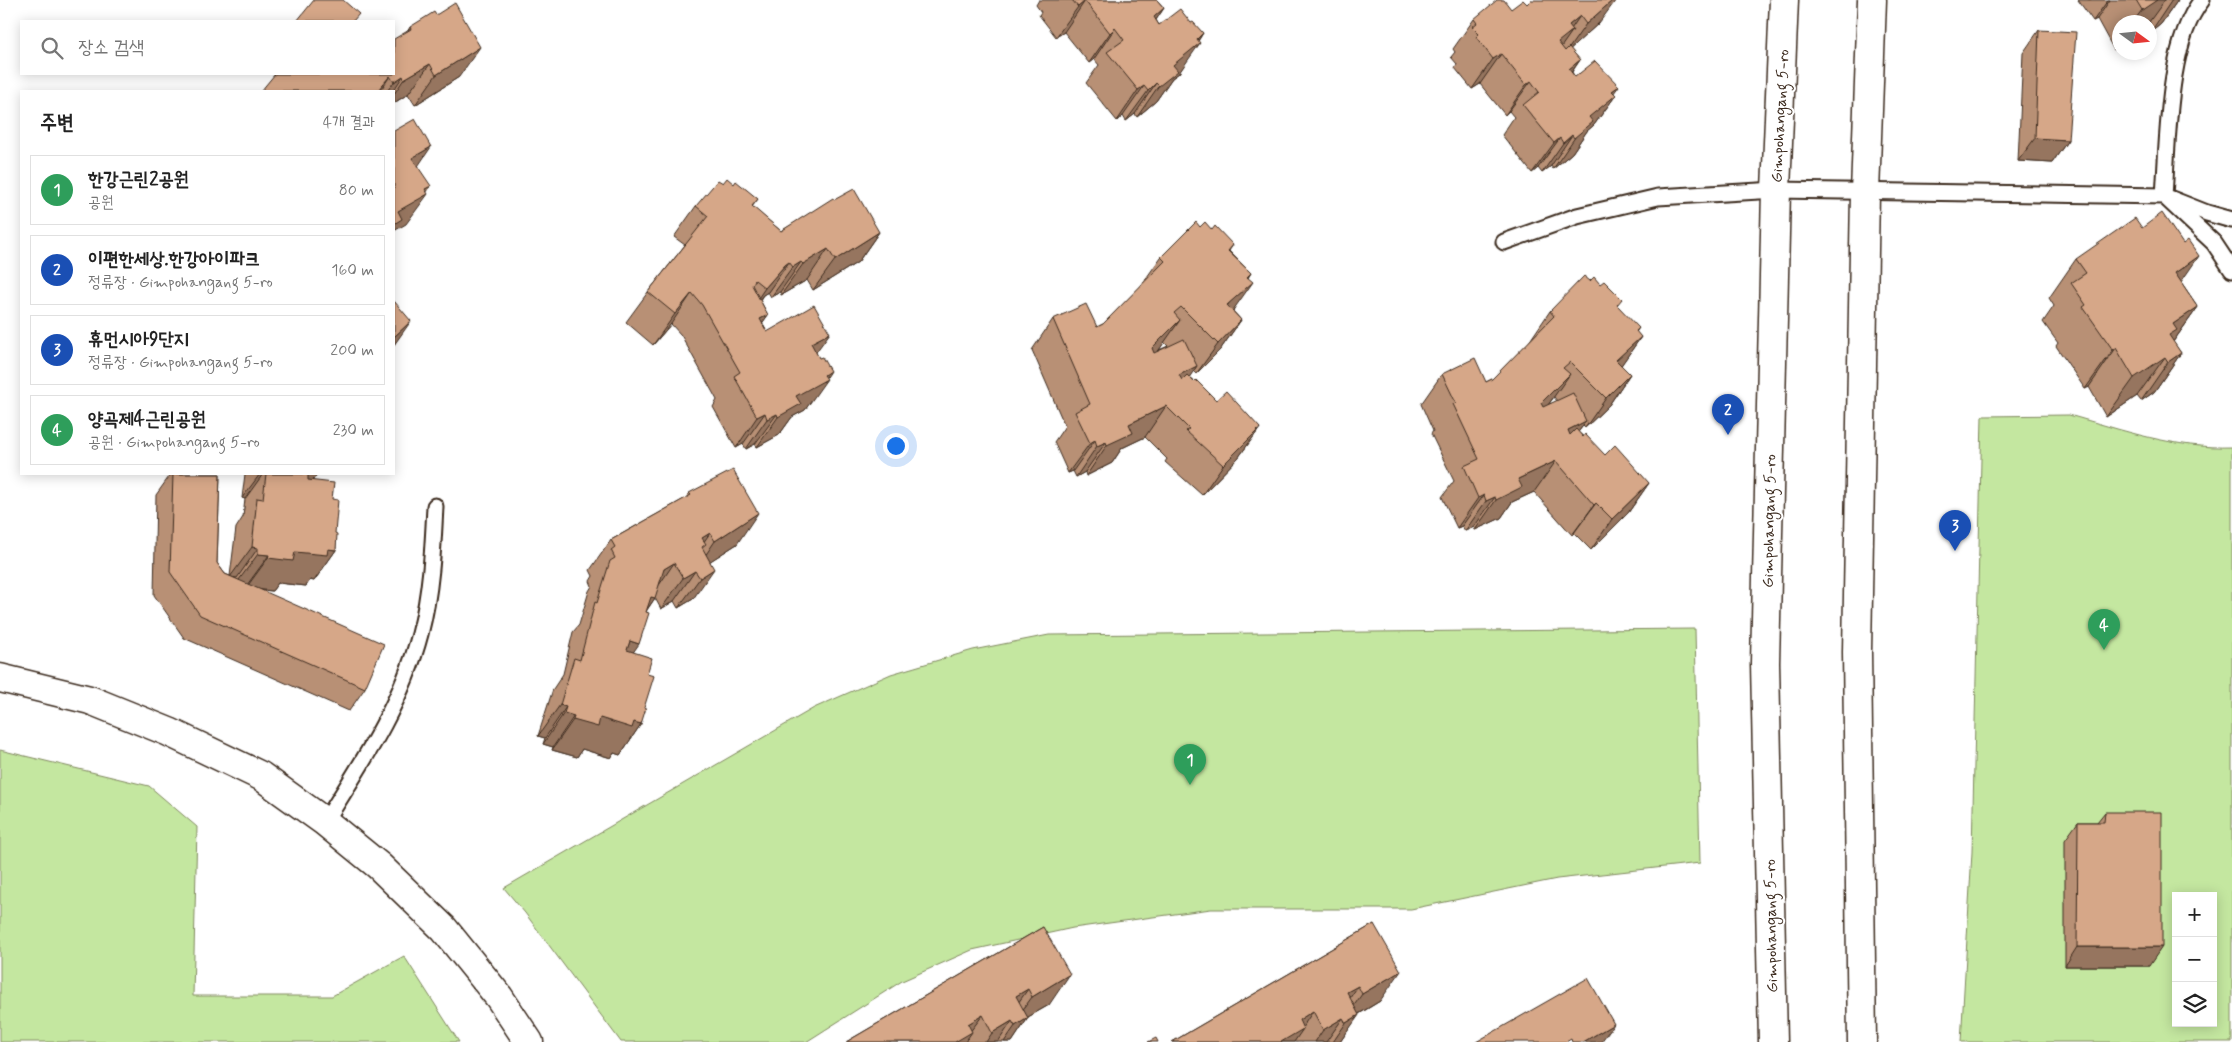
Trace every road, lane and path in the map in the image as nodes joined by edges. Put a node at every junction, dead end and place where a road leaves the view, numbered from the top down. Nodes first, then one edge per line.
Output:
1 (1784, 0) edge
2 (1872, 0) edge
3 (2202, 0) edge
4 (1776, 190) junction
5 (1865, 193) junction
6 (2164, 196) junction
7 (2232, 220) edge
8 (1504, 242) dead end
9 (2232, 270) edge
10 (435, 506) dead end
11 (0, 678) edge
12 (325, 822) junction
13 (529, 1042) edge
14 (1773, 1042) edge
15 (1862, 1042) edge

1 - 4 street, Gimpohangang 5-ro
2 - 5 street
3 - 6 lane
4 - 5 lane
4 - 8 lane
4 - 14 street, Gimpohangang 5-ro
5 - 6 lane
5 - 15 street
6 - 7 lane
6 - 9 lane
10 - 12 lane
11 - 12 street
12 - 13 street

